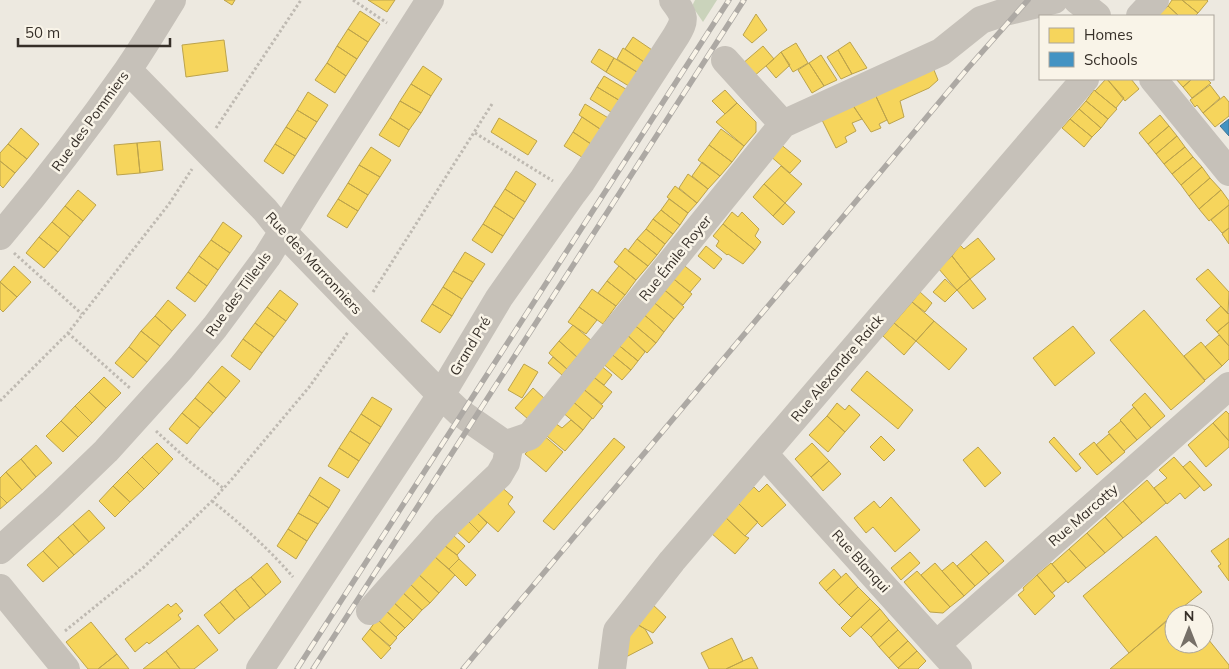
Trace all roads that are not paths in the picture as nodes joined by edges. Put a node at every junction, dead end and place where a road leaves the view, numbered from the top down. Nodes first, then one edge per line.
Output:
1 (172, 0) edge
2 (430, 0) edge
3 (1054, 0) edge
4 (1077, 0) edge
5 (1155, 0) edge
6 (678, 12) edge
7 (1096, 15) edge
8 (1141, 15) edge
9 (725, 60) dead end
10 (128, 70) junction
11 (1084, 80) edge
12 (1154, 80) edge
13 (783, 124) junction
14 (1229, 172) edge
15 (282, 231) junction
16 (4, 242) edge
17 (1229, 386) edge
18 (441, 395) junction
19 (510, 443) junction
20 (764, 454) junction
21 (0, 550) edge
22 (0, 588) edge
23 (370, 611) dead end
24 (936, 644) junction
25 (66, 669) edge
26 (260, 669) edge
27 (612, 669) edge
28 (958, 669) edge

1 - 10 street, Rue des Pommiers
2 - 15 street, Rue des Tilleuls
3 - 13 street, Rue Émile Royer
4 - 7 street
5 - 8 street
6 - 18 street, Grand Pré
9 - 13 street
10 - 15 street, Rue des Marronniers
10 - 16 street, Rue des Pommiers
11 - 20 street, Rue Alexandre Raick
12 - 14 street
13 - 19 street, Rue Émile Royer
15 - 18 street, Rue des Marronniers
15 - 21 street, Rue des Tilleuls
17 - 24 street, Rue Marcotty
18 - 19 street, Rue des Marronniers
18 - 26 street, Grand Pré
19 - 23 street
20 - 24 street, Rue Blanqui
20 - 27 street, Rue Alexandre Raick
22 - 25 street
24 - 28 street, Rue Blanqui

